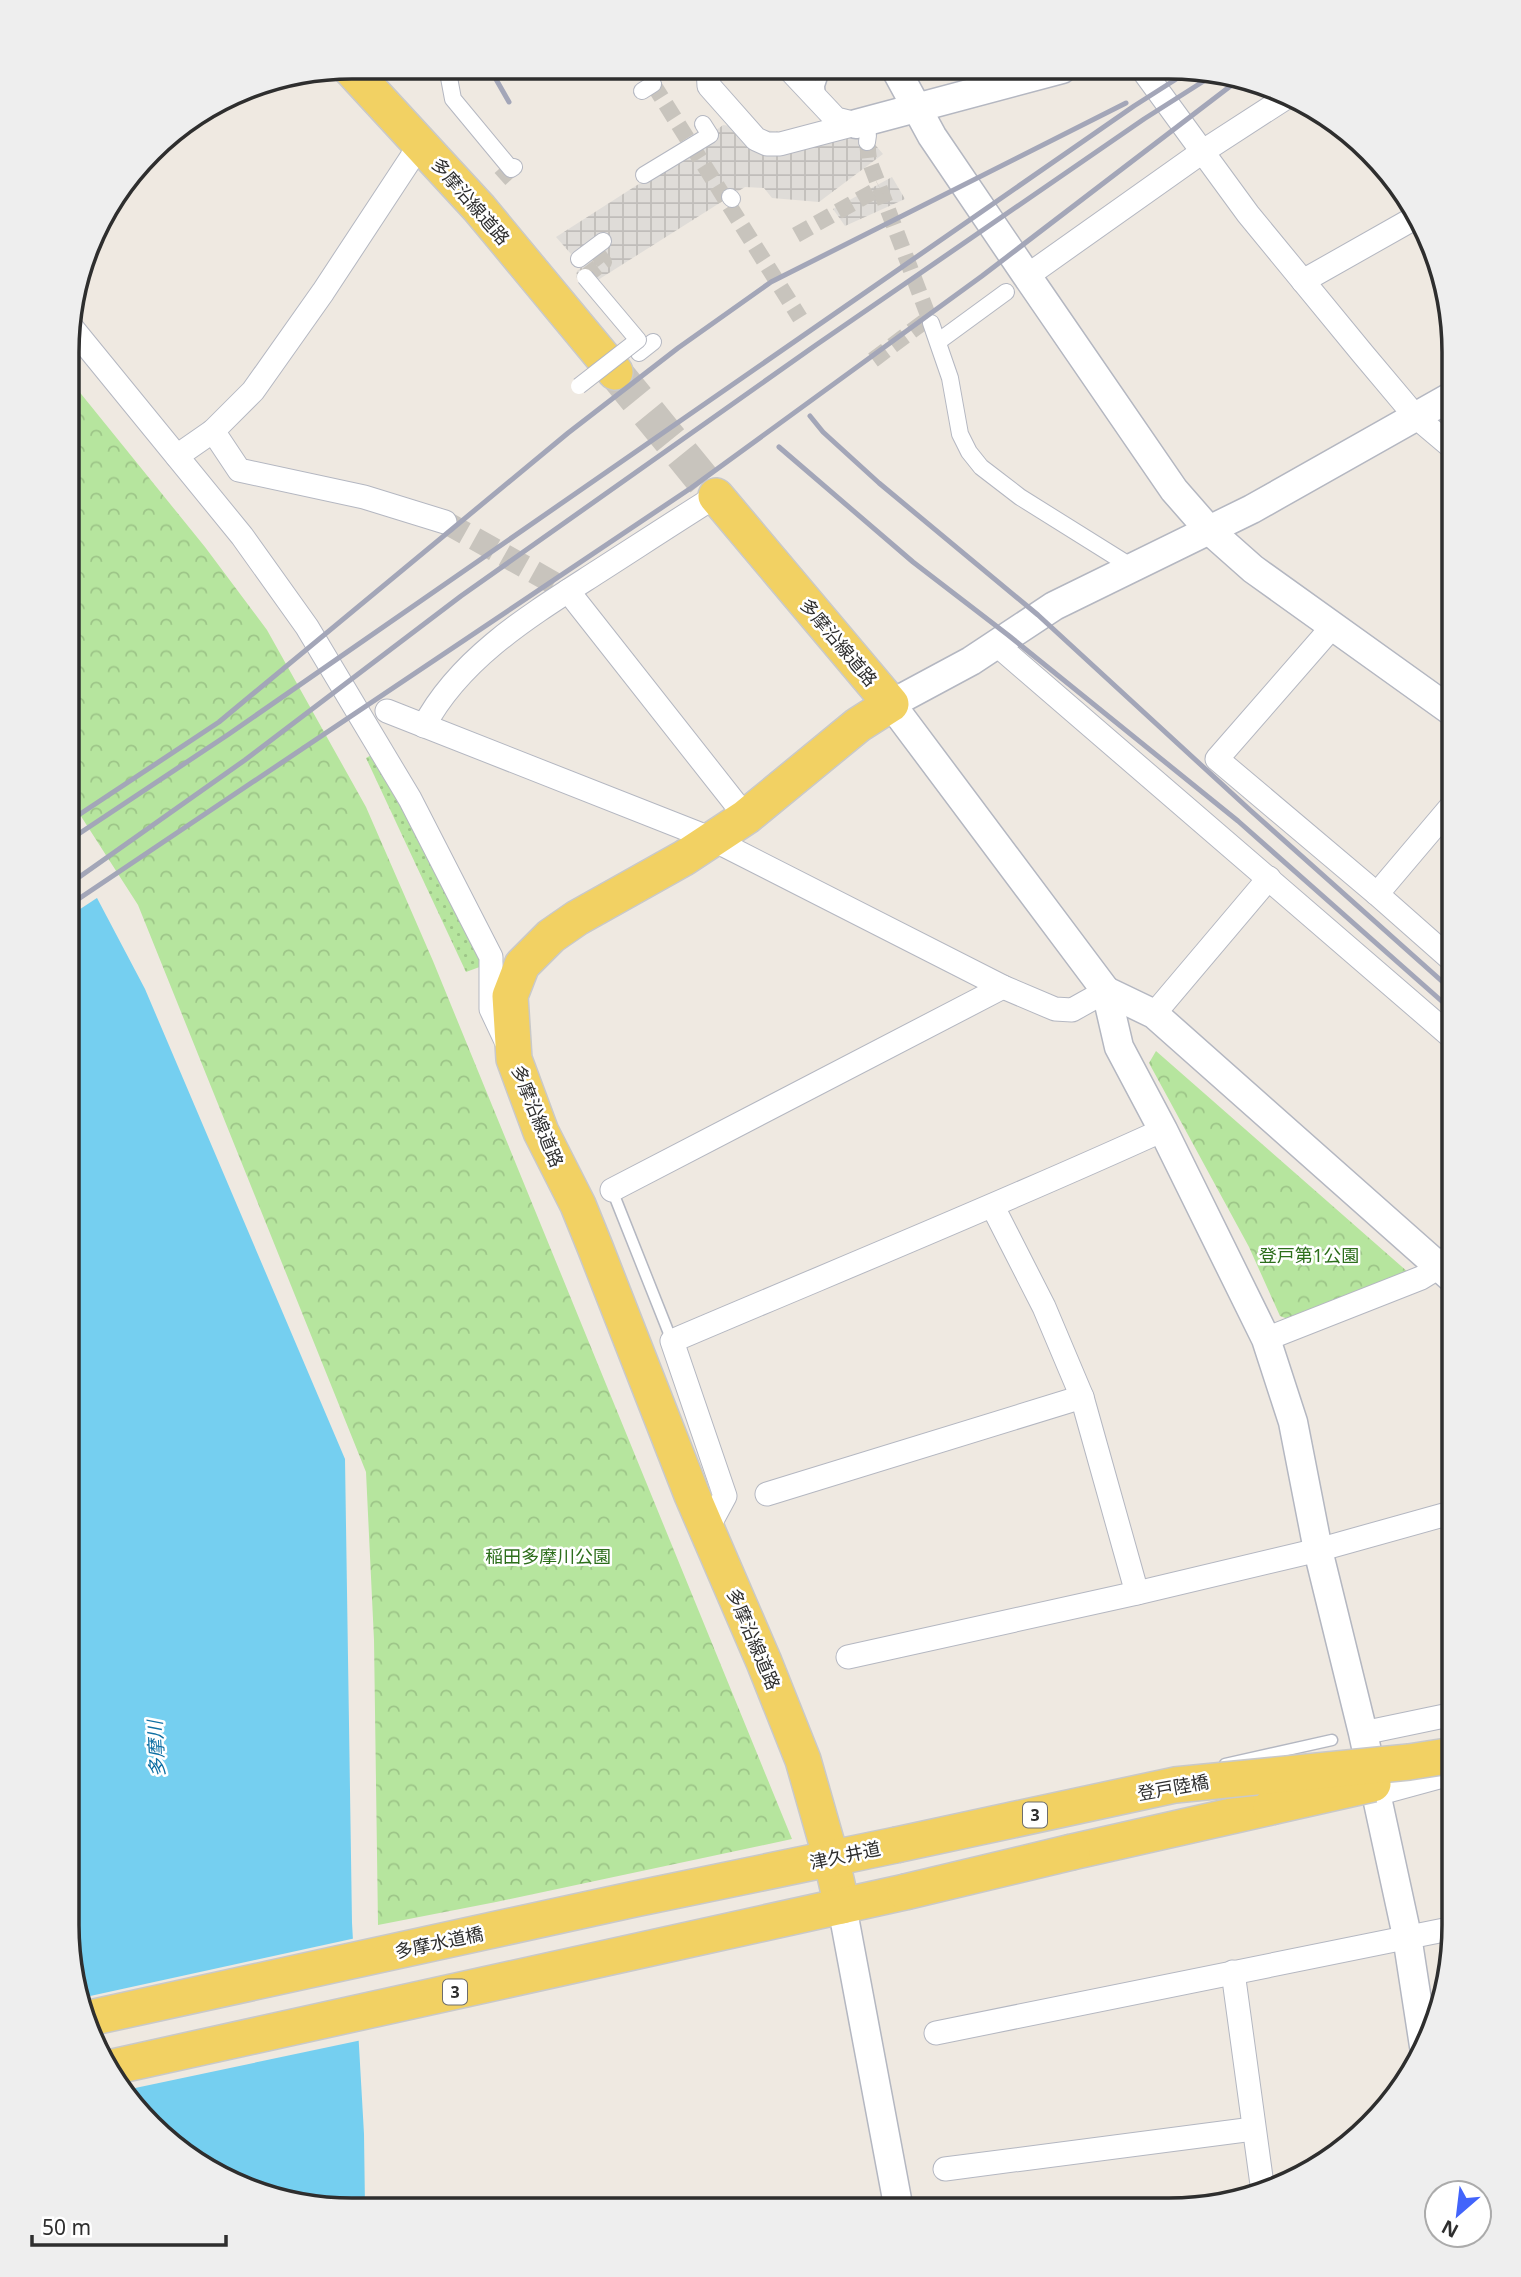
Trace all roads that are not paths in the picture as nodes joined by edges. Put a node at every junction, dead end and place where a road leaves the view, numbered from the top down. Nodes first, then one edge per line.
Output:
1 (360, 79) edge
2 (449, 79) edge
3 (711, 79) edge
4 (798, 79) edge
5 (821, 79) edge
6 (900, 79) edge
7 (1024, 79) edge
8 (1149, 79) edge
9 (1279, 102) edge
10 (823, 107) junction
11 (915, 108) junction
12 (703, 124) dead end
13 (864, 134) junction
14 (421, 143) junction
15 (1202, 152) junction
16 (514, 167) dead end
17 (644, 175) dead end
18 (1409, 221) edge
19 (603, 241) dead end
20 (579, 258) dead end
21 (585, 277) dead end
22 (1303, 281) junction
23 (1016, 284) junction
24 (931, 323) tunnel mouth
25 (79, 336) edge
26 (939, 341) junction
27 (653, 342) dead end
28 (627, 362) joint
29 (579, 386) dead end
30 (1442, 402) edge
31 (1416, 417) junction
32 (213, 431) junction
33 (1442, 439) edge
34 (177, 456) junction
35 (716, 496) joint
36 (445, 522) tunnel mouth
37 (1209, 530) junction
38 (1132, 567) junction
39 (568, 591) junction
40 (1333, 626) junction
41 (996, 644) junction
42 (891, 704) junction
43 (1442, 704) edge
44 (387, 711) dead end
45 (424, 726) junction
46 (746, 817) junction
47 (1442, 817) edge
48 (712, 839) junction
49 (1269, 878) junction
50 (1377, 894) junction
51 (1442, 951) edge
52 (1003, 987) junction
53 (1106, 991) junction
54 (1154, 1014) junction
55 (1442, 1029) edge
56 (514, 1059) junction
57 (1163, 1130) junction
58 (612, 1190) joint
59 (993, 1207) junction
60 (1442, 1260) edge
61 (1442, 1269) edge
62 (1266, 1339) junction
63 (672, 1341) junction
64 (1082, 1397) junction
65 (767, 1494) dead end
66 (1442, 1515) edge
67 (709, 1534) junction
68 (1318, 1550) junction
69 (1137, 1593) junction
70 (848, 1657) dead end
71 (1442, 1717) edge
72 (1360, 1734) junction
73 (1332, 1740) dead end
74 (1442, 1757) edge
75 (1213, 1767) dead end
76 (1442, 1767) edge
77 (1200, 1770) dead end
78 (1442, 1776) edge
79 (1377, 1794) junction
80 (947, 1826) dead end
81 (896, 1845) joint
82 (831, 1858) junction
83 (794, 1866) joint
84 (842, 1906) junction
85 (1442, 1930) edge
86 (1408, 1936) junction
87 (1233, 1972) junction
88 (95, 2017) edge
89 (1421, 2029) edge
90 (936, 2033) dead end
91 (118, 2066) edge
92 (1253, 2129) junction
93 (946, 2169) dead end
94 (1261, 2182) edge
95 (897, 2198) edge

1 - 14 main road, 多摩沿線道路
2 - 16 street
3 - 13 street
4 - 10 street
5 - 10 lane
6 - 11 street
7 - 11 street
8 - 15 street
9 - 15 street
10 - 13 street
11 - 13 street
11 - 23 street
12 - 17 street
14 - 28 main road, 多摩沿線道路
14 - 32 street
15 - 22 street
15 - 23 street
18 - 22 street
19 - 20 street
21 - 29 street, bridge
22 - 31 street
23 - 26 street
23 - 37 street
24 - 26 street
25 - 34 street
26 - 38 street
27 - 28 street
30 - 31 street
31 - 33 street
31 - 37 street
32 - 34 street
32 - 36 street
34 - 56 street
35 - 39 street
35 - 42 main road, 多摩沿線道路
37 - 38 street
37 - 40 street
38 - 41 street
39 - 45 street
39 - 46 street
40 - 43 street
40 - 50 street
41 - 42 street
41 - 49 street
42 - 46 main road, 多摩沿線道路
42 - 53 street
44 - 45 street
45 - 48 street
46 - 48 main road, 多摩沿線道路
47 - 50 street
48 - 52 street
48 - 56 main road, 多摩沿線道路
49 - 54 street
49 - 55 street
50 - 51 street
52 - 53 street
52 - 58 street
53 - 54 street
53 - 57 street
54 - 60 street
56 - 67 main road, 多摩沿線道路
57 - 59 street
57 - 62 street
58 - 63 lane
59 - 63 street
59 - 64 street
61 - 62 street
62 - 68 street
63 - 67 street
64 - 65 street
64 - 69 street
66 - 68 street
67 - 82 main road, 多摩沿線道路
68 - 69 street
68 - 72 street
69 - 70 street
71 - 72 street
72 - 79 street
73 - 75 lane
74 - 81 main road, 登戸陸橋 / 3, bridge
76 - 84 main road, 3, bridge
77 - 80 lane
78 - 79 street
79 - 86 street
81 - 82 main road, 津久井道 / 3
82 - 83 main road, 津久井道 / 3
82 - 84 main road, 多摩沿線道路
83 - 88 main road, 多摩水道橋 / 3
84 - 91 main road, 3
84 - 95 street
85 - 86 street
86 - 87 street
86 - 89 street
87 - 90 street
87 - 92 street
92 - 93 street
92 - 94 street

